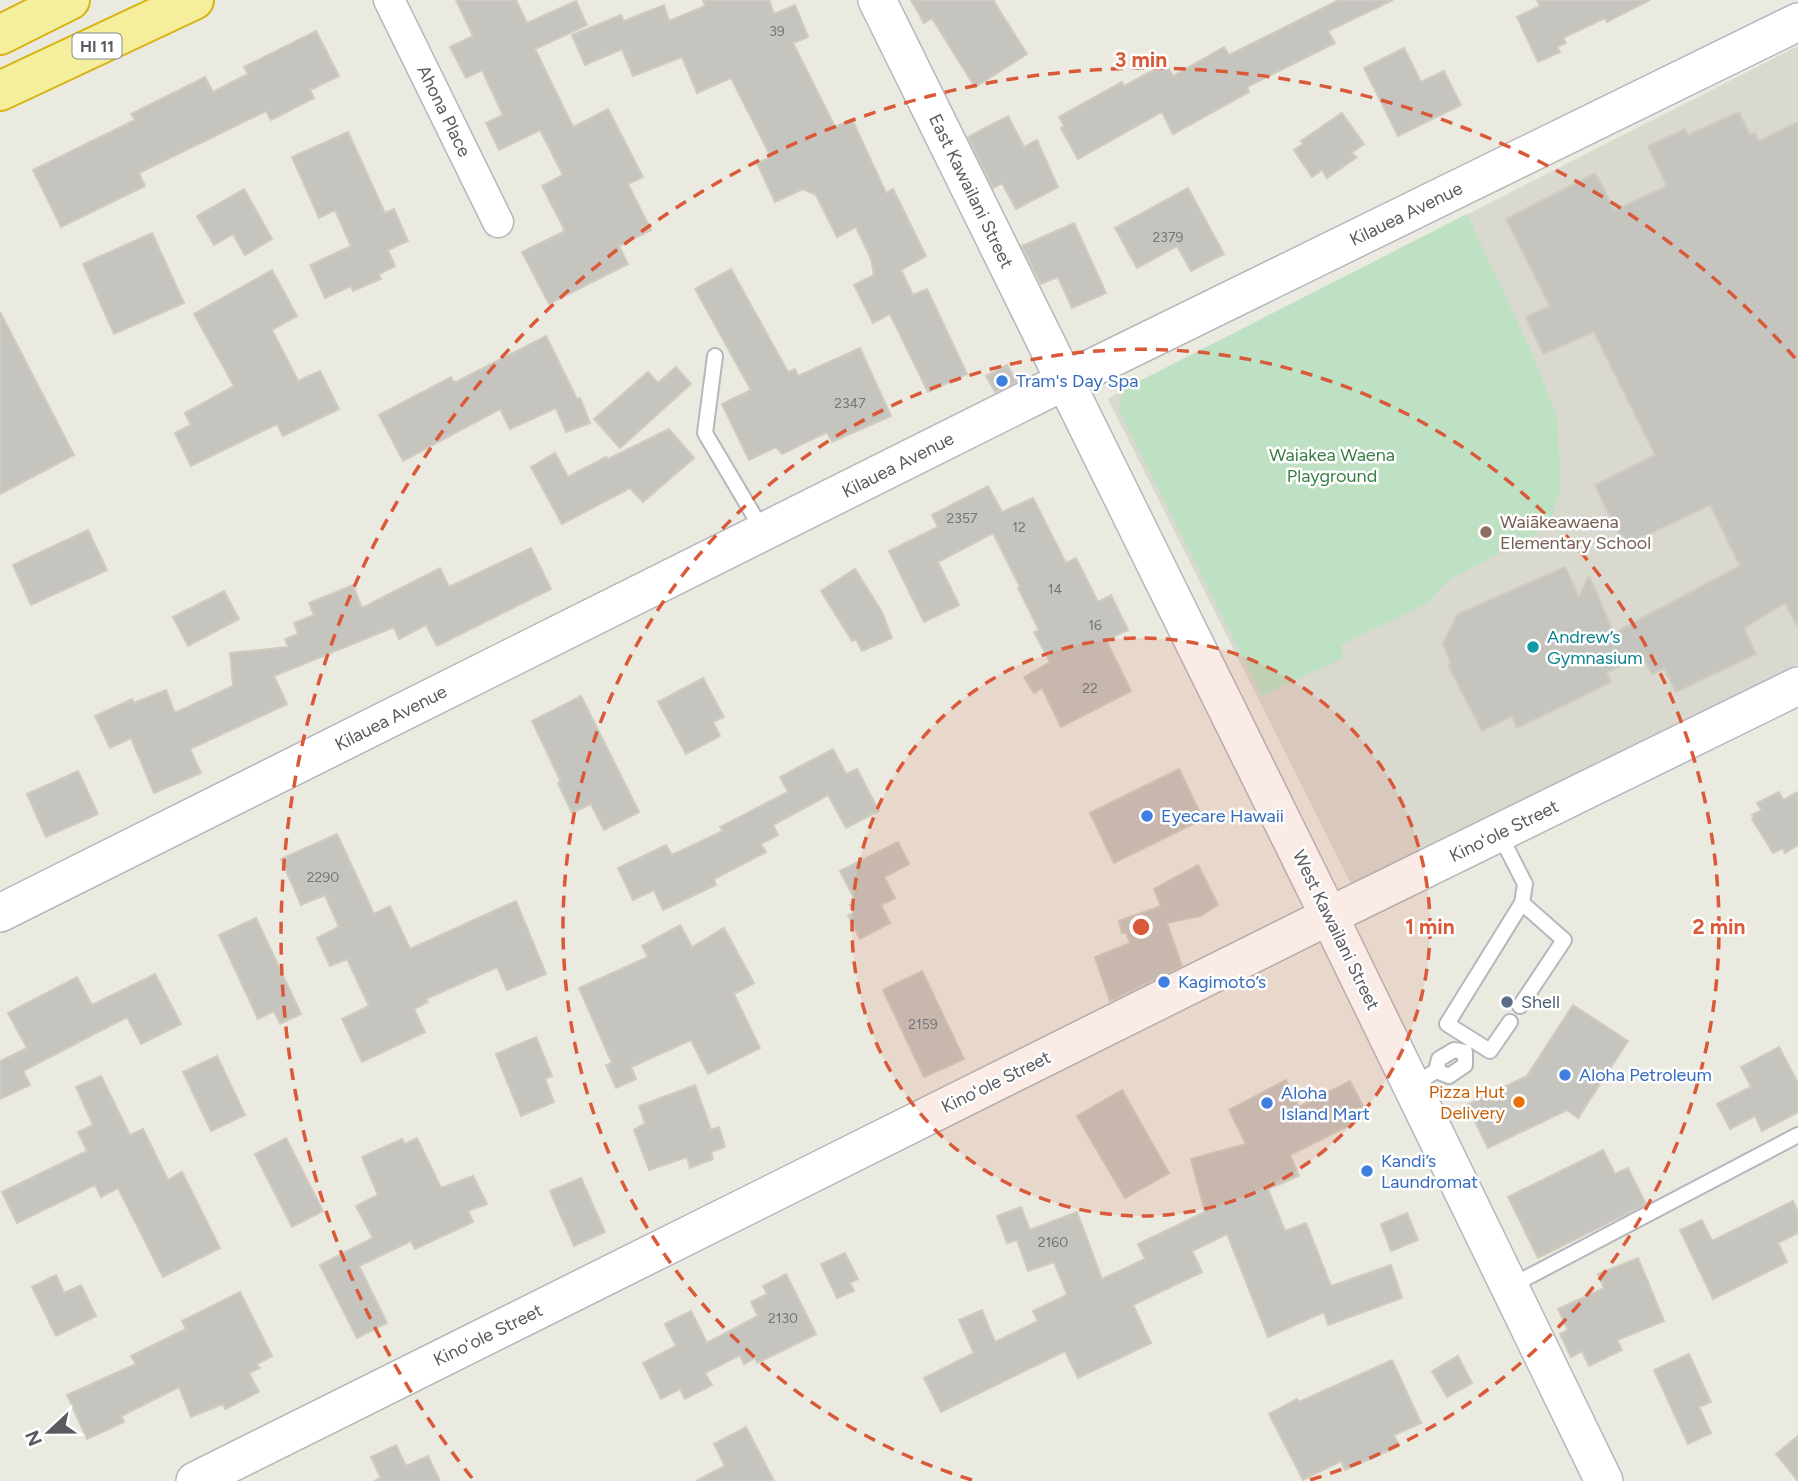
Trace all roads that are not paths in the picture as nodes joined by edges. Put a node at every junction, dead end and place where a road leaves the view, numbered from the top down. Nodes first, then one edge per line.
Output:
1 (70, 0) edge
2 (194, 0) edge
3 (389, 0) edge
4 (877, 0) edge
5 (1798, 22) edge
6 (0, 35) edge
7 (0, 91) edge
8 (498, 222) dead end
9 (715, 356) dead end
10 (1065, 381) junction
11 (764, 532) junction
12 (1798, 686) edge
13 (1499, 833) junction
14 (1522, 903) junction
15 (0, 913) edge
16 (1329, 916) junction
17 (1491, 956) junction
18 (1505, 964) dead end
19 (1466, 995) junction
20 (1479, 1004) dead end
21 (1520, 1006) dead end
22 (1505, 1023) dead end
23 (1469, 1047) junction
24 (1423, 1078) junction
25 (1798, 1135) edge
26 (1508, 1287) junction
27 (195, 1481) edge
28 (1604, 1481) edge

1 - 6 highway
2 - 7 highway, HI 11
3 - 8 street, Ahona Place
4 - 10 street, East Kawailani Street
5 - 10 street, Kilauea Avenue
9 - 11 lane
10 - 11 street, Kilauea Avenue
10 - 16 street, West Kawailani Street
11 - 15 street, Kilauea Avenue
12 - 13 street, Kinoʻole Street
13 - 14 lane
13 - 16 street, Kinoʻole Street
14 - 17 lane
14 - 21 lane
16 - 24 street, West Kawailani Street
16 - 27 street, Kinoʻole Street
17 - 18 lane
17 - 19 lane
19 - 20 lane
19 - 23 lane
22 - 23 lane
23 - 24 lane
24 - 26 street, West Kawailani Street
25 - 26 lane
26 - 28 street, West Kawailani Street

